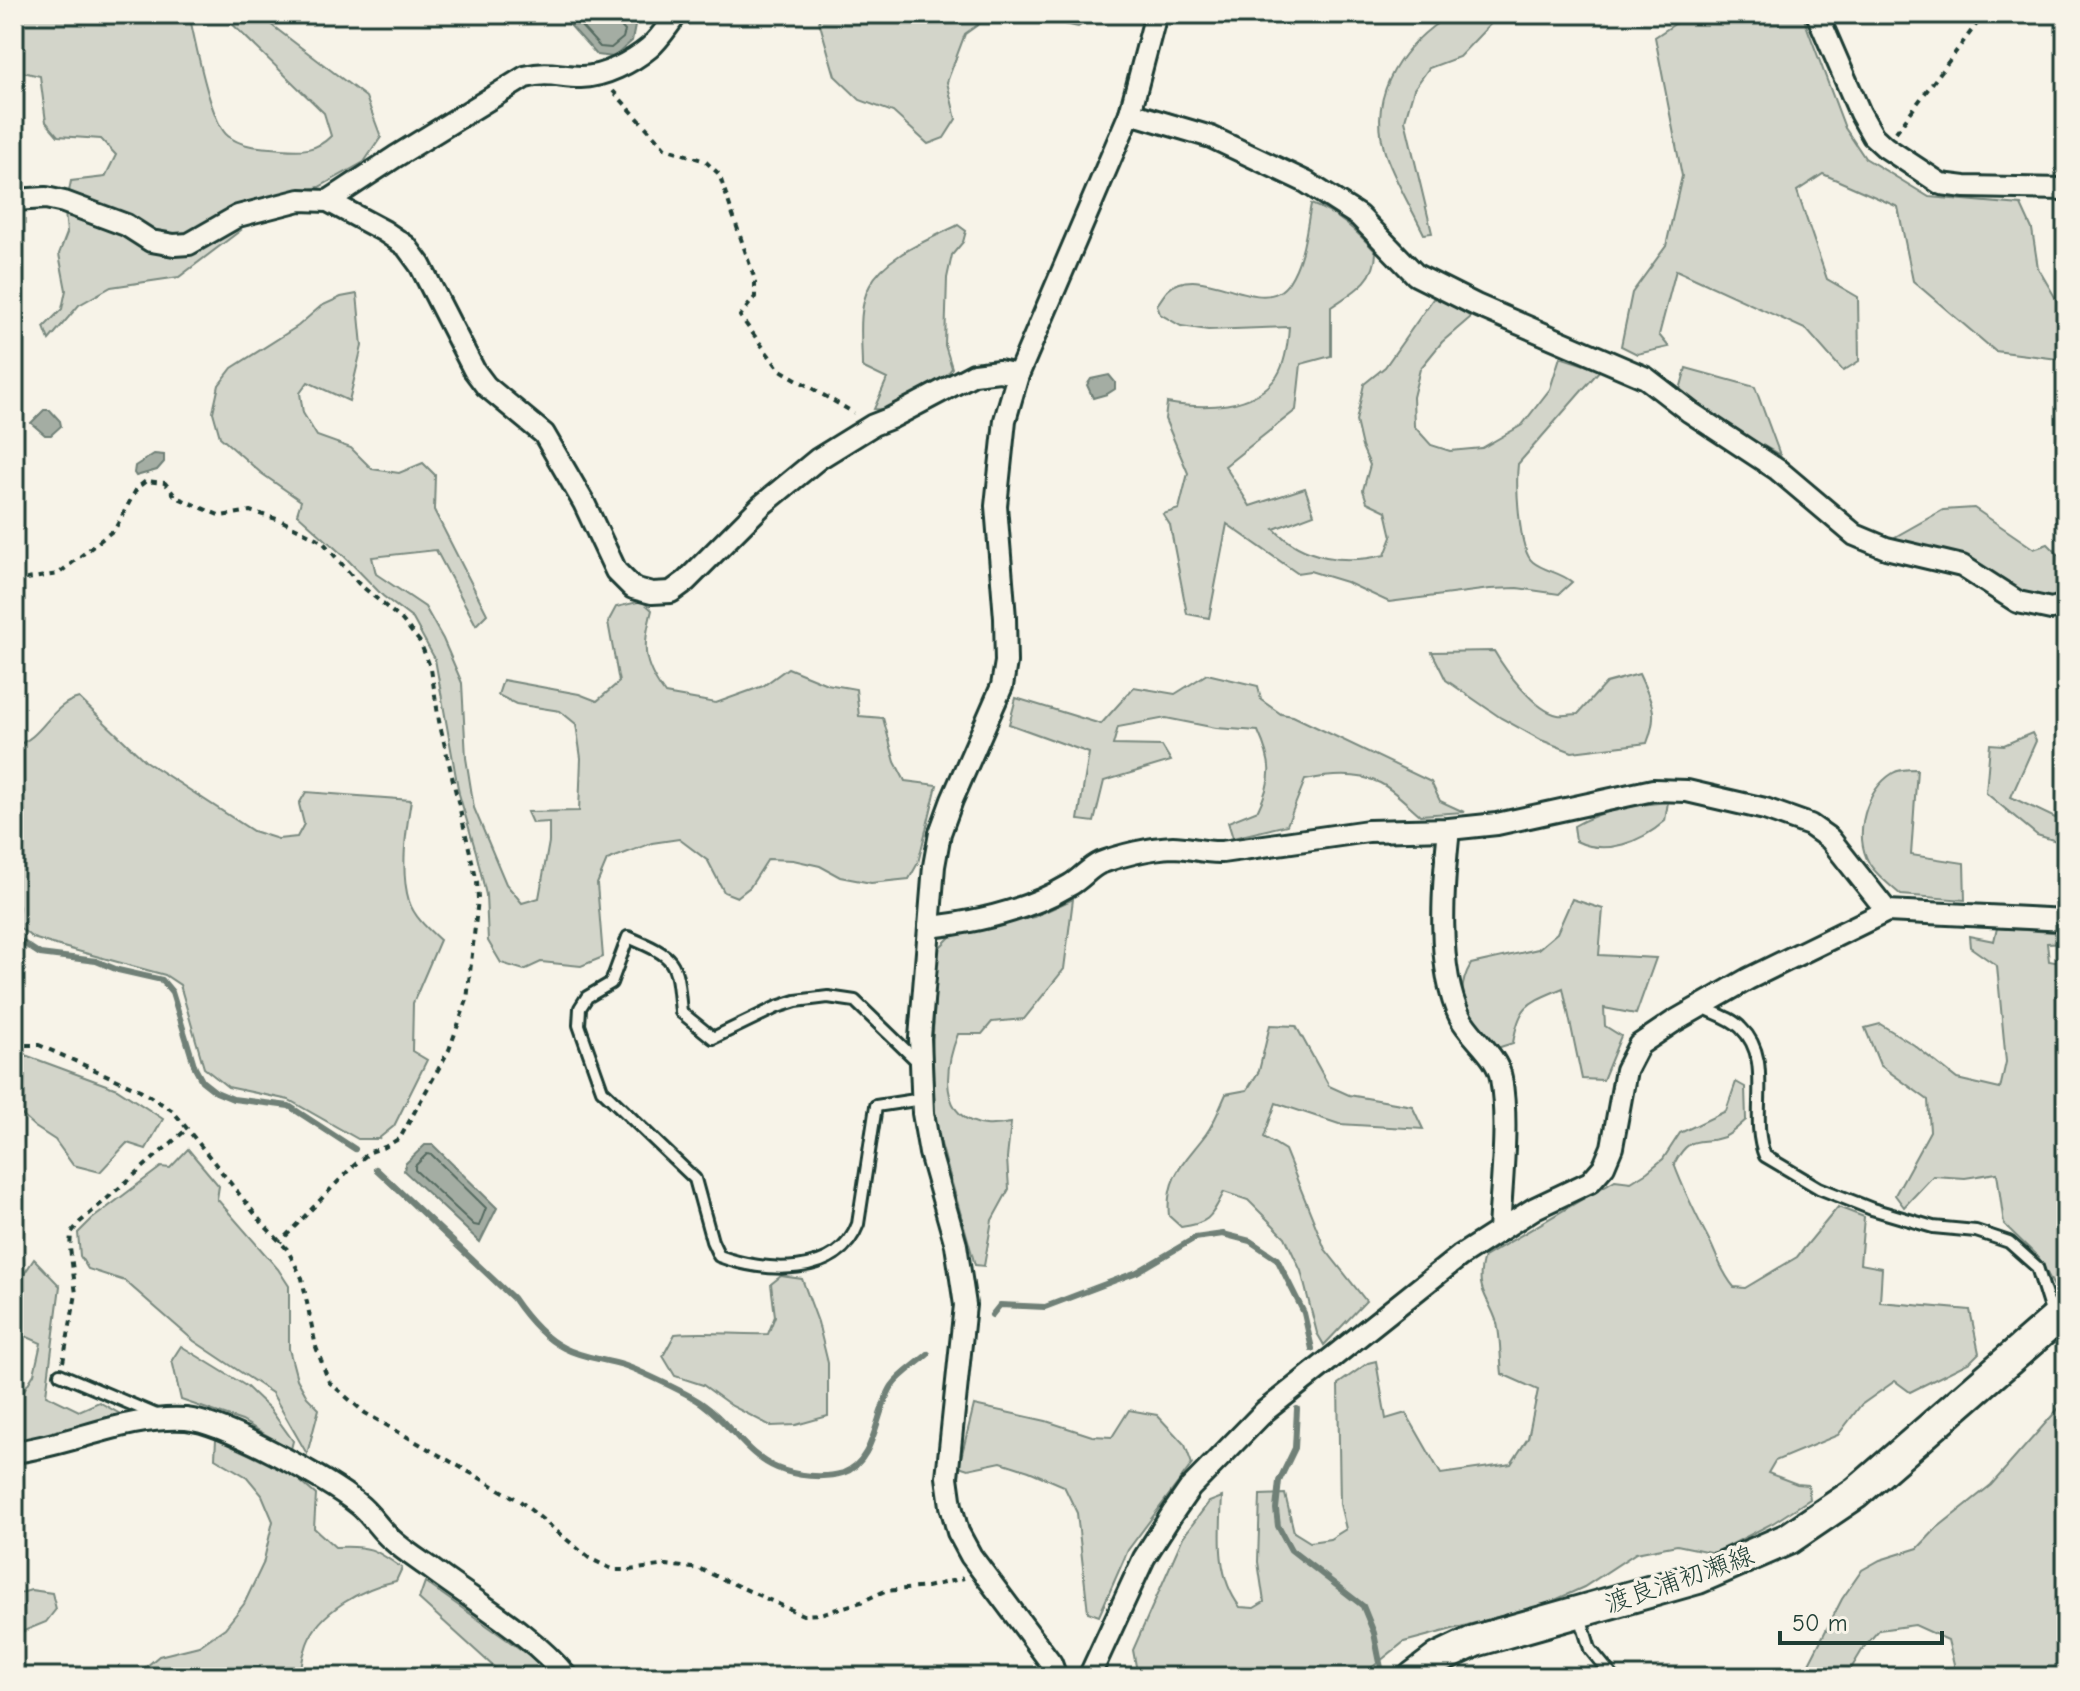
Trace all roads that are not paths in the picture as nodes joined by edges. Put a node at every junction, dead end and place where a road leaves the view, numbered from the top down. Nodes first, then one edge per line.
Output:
1 (677, 14) edge
2 (1156, 14) edge
3 (1817, 14) edge
4 (1130, 113) junction
5 (2066, 189) edge
6 (14, 200) edge
7 (328, 201) junction
8 (1018, 375) junction
9 (2066, 605) edge
10 (1449, 829) junction
11 (1887, 911) junction
12 (2066, 920) edge
13 (929, 927) junction
14 (1700, 1006) junction
15 (920, 1064) junction
16 (922, 1099) junction
17 (1499, 1231) junction
18 (2060, 1315) edge
19 (60, 1374) road end
20 (165, 1418) junction
21 (14, 1452) edge
22 (1578, 1612) junction
23 (567, 1677) edge
24 (1056, 1677) edge
25 (1089, 1677) edge
26 (1414, 1677) edge
27 (1613, 1677) edge

1 - 7 street
2 - 4 street
3 - 5 street
4 - 8 street
4 - 9 street
6 - 7 street
7 - 8 street
8 - 13 street
10 - 11 street
10 - 13 street
10 - 17 street
11 - 12 street
11 - 14 street
13 - 15 street
14 - 17 street
14 - 18 lane
15 - 16 street
15 - 16 lane
16 - 24 street
17 - 25 street
18 - 22 main road, 渡良浦初瀬線
19 - 20 lane
20 - 21 street
20 - 23 street
22 - 26 main road, 渡良浦初瀬線
22 - 27 lane

